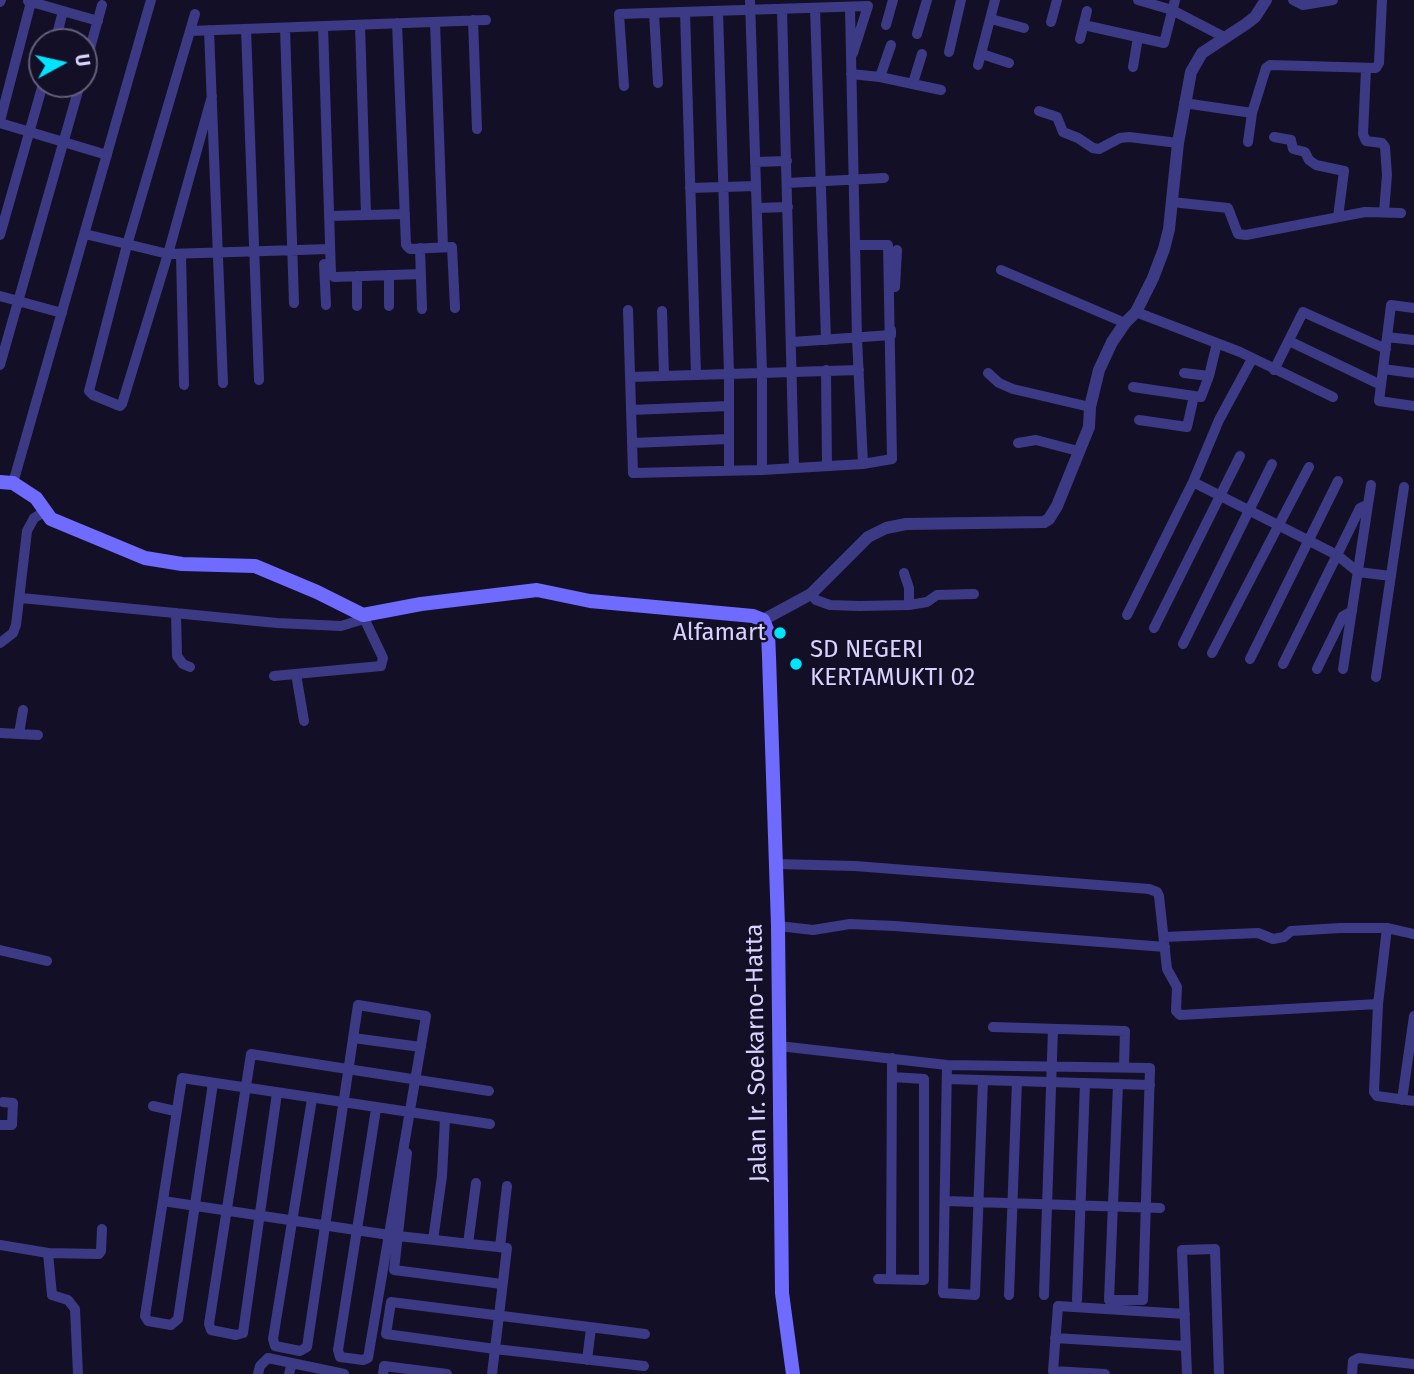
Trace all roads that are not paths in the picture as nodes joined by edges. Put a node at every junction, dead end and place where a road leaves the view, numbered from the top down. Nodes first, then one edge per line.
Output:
1 (151, 0) edge
2 (893, 0) edge
3 (927, 0) edge
4 (961, 0) edge
5 (994, 0) edge
6 (1057, 0) edge
7 (1138, 0) edge
8 (1266, 0) edge
9 (1293, 0) edge
10 (1333, 0) edge
11 (1382, 0) edge
12 (28, 1) edge
13 (102, 5) dead end
14 (750, 5) edge
15 (1174, 5) edge
16 (850, 7) junction
17 (815, 8) junction
18 (782, 9) junction
19 (63, 11) junction
20 (718, 11) junction
21 (1087, 11) dead end
22 (685, 12) junction
23 (654, 13) junction
24 (195, 14) dead end
25 (991, 19) junction
26 (473, 20) junction
27 (486, 20) dead end
28 (98, 21) junction
29 (435, 22) junction
30 (1051, 22) dead end
31 (397, 23) junction
32 (360, 25) junction
33 (1084, 25) junction
34 (323, 26) junction
35 (887, 26) dead end
36 (59, 28) edge
37 (96, 28) edge
38 (285, 28) junction
39 (1024, 28) dead end
40 (246, 29) junction
41 (209, 30) junction
42 (190, 31) junction
43 (917, 34) dead end
44 (1139, 37) junction
45 (1226, 38) junction
46 (1080, 39) dead end
47 (891, 45) dead end
48 (949, 52) dead end
49 (922, 54) dead end
50 (851, 61) junction
51 (1009, 63) dead end
52 (1133, 67) dead end
53 (1366, 69) junction
54 (851, 74) junction
55 (880, 77) junction
56 (658, 83) dead end
57 (913, 83) junction
58 (624, 86) dead end
59 (941, 90) dead end
60 (212, 96) junction
61 (39, 98) edge
62 (76, 98) edge
63 (1184, 103) junction
64 (1039, 111) dead end
65 (1252, 113) junction
66 (0, 122) edge
67 (477, 129) dead end
68 (30, 132) junction
69 (1274, 137) dead end
70 (64, 141) junction
71 (1248, 142) dead end
72 (1178, 143) junction
73 (107, 155) junction
74 (787, 161) junction
75 (755, 162) junction
76 (884, 178) dead end
77 (855, 180) junction
78 (822, 182) junction
79 (788, 183) junction
80 (756, 186) junction
81 (723, 187) junction
82 (690, 188) junction
83 (1172, 202) junction
84 (788, 206) junction
85 (757, 208) junction
86 (1384, 212) junction
87 (1401, 213) dead end
88 (405, 214) junction
89 (366, 215) junction
90 (329, 216) junction
91 (1338, 217) junction
92 (85, 234) junction
93 (0, 235) edge
94 (127, 245) junction
95 (856, 245) junction
96 (443, 247) junction
97 (420, 248) junction
98 (327, 249) junction
99 (292, 250) junction
100 (897, 250) dead end
101 (254, 252) junction
102 (218, 253) junction
103 (168, 254) junction
104 (181, 255) junction
105 (1001, 270) dead end
106 (421, 274) junction
107 (389, 275) junction
108 (357, 276) junction
109 (0, 296) edge
110 (19, 301) junction
111 (294, 303) dead end
112 (326, 305) dead end
113 (357, 306) dead end
114 (389, 306) dead end
115 (456, 308) dead end
116 (1414, 308) edge
117 (422, 309) dead end
118 (628, 310) dead end
119 (662, 310) dead end
120 (1136, 312) junction
121 (62, 313) junction
122 (1125, 323) junction
123 (891, 335) junction
124 (1387, 337) junction
125 (858, 338) junction
126 (826, 340) junction
127 (1414, 340) edge
128 (1289, 341) junction
129 (792, 342) junction
130 (1217, 343) junction
131 (1385, 349) junction
132 (1245, 355) junction
133 (0, 365) edge
134 (1383, 369) junction
135 (793, 370) junction
136 (826, 370) junction
137 (859, 370) junction
138 (1274, 370) junction
139 (762, 372) junction
140 (729, 373) junction
141 (988, 373) dead end
142 (1184, 373) dead end
143 (1414, 373) edge
144 (696, 375) junction
145 (664, 376) junction
146 (1209, 376) junction
147 (630, 377) junction
148 (259, 380) dead end
149 (223, 383) dead end
150 (1381, 384) junction
151 (184, 385) dead end
152 (1133, 387) dead end
153 (1194, 396) junction
154 (1333, 397) dead end
155 (729, 406) junction
156 (1414, 406) edge
157 (1090, 407) junction
158 (631, 411) junction
159 (1139, 421) dead end
160 (729, 439) junction
161 (632, 443) junction
162 (1018, 443) dead end
163 (1078, 451) junction
164 (1240, 456) dead end
165 (863, 464) junction
166 (1272, 464) dead end
167 (827, 466) junction
168 (1309, 467) dead end
169 (794, 468) junction
170 (729, 470) junction
171 (762, 470) junction
172 (1338, 481) dead end
173 (1193, 482) junction
174 (6, 483) edge
175 (1371, 485) dead end
176 (1404, 487) dead end
177 (1220, 496) junction
178 (1367, 505) junction
179 (42, 509) junction
180 (1248, 510) junction
181 (1278, 525) junction
182 (1308, 541) junction
183 (1337, 555) junction
184 (1358, 572) junction
185 (904, 573) dead end
186 (1391, 576) junction
187 (811, 594) junction
188 (974, 594) dead end
189 (21, 598) junction
190 (909, 605) junction
191 (1352, 611) junction
192 (176, 613) junction
193 (1128, 615) dead end
194 (367, 616) junction
195 (763, 620) junction
196 (1154, 628) dead end
197 (0, 642) edge
198 (1183, 644) dead end
199 (1212, 653) dead end
200 (1250, 659) dead end
201 (1283, 664) dead end
202 (190, 667) dead end
203 (1343, 669) dead end
204 (1317, 670) dead end
205 (296, 674) junction
206 (274, 676) dead end
207 (1376, 677) dead end
208 (23, 710) dead end
209 (304, 721) dead end
210 (0, 733) edge
211 (19, 734) junction
212 (38, 735) dead end
213 (776, 864) junction
214 (778, 926) junction
215 (1387, 928) junction
216 (1414, 933) edge
217 (1164, 942) junction
218 (0, 950) edge
219 (47, 961) dead end
220 (1378, 1004) junction
221 (1414, 1016) edge
222 (993, 1027) dead end
223 (1053, 1029) junction
224 (353, 1038) junction
225 (779, 1046) junction
226 (421, 1047) junction
227 (892, 1058) junction
228 (947, 1065) junction
229 (1052, 1066) junction
230 (1124, 1067) junction
231 (349, 1069) junction
232 (892, 1077) junction
233 (947, 1079) junction
234 (415, 1080) junction
235 (983, 1080) junction
236 (1017, 1081) junction
237 (1051, 1082) junction
238 (213, 1083) junction
239 (1085, 1083) junction
240 (1118, 1084) junction
241 (1150, 1085) junction
242 (246, 1088) junction
243 (489, 1091) dead end
244 (277, 1093) junction
245 (312, 1099) junction
246 (1402, 1100) junction
247 (1414, 1101) edge
248 (3, 1102) dead end
249 (344, 1104) junction
250 (153, 1106) dead end
251 (376, 1109) junction
252 (176, 1111) junction
253 (410, 1114) junction
254 (445, 1119) junction
255 (490, 1124) dead end
256 (0, 1125) edge
257 (476, 1183) dead end
258 (507, 1186) dead end
259 (945, 1200) junction
260 (163, 1201) junction
261 (979, 1202) junction
262 (1013, 1203) junction
263 (1047, 1204) junction
264 (195, 1205) junction
265 (1080, 1205) junction
266 (1113, 1206) junction
267 (1146, 1207) junction
268 (1160, 1208) dead end
269 (228, 1210) junction
270 (260, 1215) junction
271 (292, 1220) junction
272 (327, 1225) junction
273 (102, 1229) dead end
274 (357, 1230) junction
275 (394, 1235) junction
276 (433, 1240) junction
277 (468, 1244) junction
278 (0, 1245) edge
279 (500, 1247) junction
280 (48, 1253) junction
281 (878, 1279) dead end
282 (891, 1279) junction
283 (502, 1283) junction
284 (1009, 1295) dead end
285 (1044, 1295) dead end
286 (1077, 1300) dead end
287 (1185, 1314) junction
288 (498, 1316) junction
289 (591, 1328) junction
290 (645, 1334) dead end
291 (1055, 1338) junction
292 (1186, 1346) junction
293 (495, 1349) junction
294 (587, 1360) junction
295 (292, 1363) junction
296 (1414, 1364) edge
297 (640, 1369) edge
298 (330, 1372) edge
299 (1060, 1373) edge
300 (78, 1374) edge
301 (258, 1374) edge
302 (289, 1374) edge
303 (344, 1374) edge
304 (383, 1374) edge
305 (447, 1374) edge
306 (492, 1374) edge
307 (793, 1374) edge
308 (1105, 1374) edge
309 (1187, 1374) edge
310 (1219, 1374) edge
311 (1352, 1374) edge

1 - 73 street
2 - 35 street
3 - 43 street
4 - 48 street
5 - 25 street
6 - 30 street
7 - 15 street
8 - 45 street
9 - 10 street
11 - 53 street
12 - 19 street
12 - 66 street
13 - 28 street
14 - 18 street
14 - 20 street
14 - 75 street
15 - 44 street
15 - 45 street
16 - 17 street
16 - 50 street
16 - 50 street
17 - 18 street
17 - 78 street
18 - 74 street
19 - 28 street
19 - 36 street
20 - 22 street
20 - 81 street
21 - 33 street
22 - 23 street
22 - 82 street
23 - 56 street
23 - 58 street
24 - 42 street
25 - 39 street
25 - 51 street
26 - 27 street
26 - 29 street
26 - 67 street
28 - 37 street
29 - 31 street
29 - 96 street
31 - 32 street
31 - 88 street
32 - 34 street
32 - 89 street
33 - 44 street
33 - 46 street
34 - 38 street
34 - 90 street
38 - 40 street
38 - 99 street
40 - 41 street
40 - 101 street
41 - 42 street
41 - 60 street
42 - 94 street
44 - 52 street
45 - 63 street
47 - 55 street
49 - 57 street
50 - 54 street
53 - 65 street
53 - 86 street
54 - 55 street
54 - 77 street
55 - 57 street
57 - 59 street
60 - 102 street
60 - 103 street
61 - 68 street
62 - 70 street
63 - 65 street
63 - 72 street
64 - 72 street
65 - 71 street
66 - 68 street
68 - 70 street
68 - 93 street
69 - 91 street
70 - 73 street
70 - 110 street
72 - 83 street
73 - 92 street
74 - 75 street
74 - 79 street
75 - 80 street
76 - 77 street
77 - 78 street
77 - 95 street
78 - 79 street
78 - 126 street
79 - 84 street
80 - 81 street
80 - 85 street
81 - 82 street
81 - 140 street
82 - 144 street
83 - 91 street
83 - 120 street
84 - 85 street
84 - 129 street
85 - 139 street
86 - 87 street
86 - 91 street
88 - 89 street
88 - 97 street
89 - 90 street
90 - 98 street
92 - 94 street
92 - 121 street
94 - 103 street
94 - 103 street
95 - 123 street
95 - 125 street
96 - 97 street
96 - 115 street
97 - 106 street
98 - 99 street
98 - 108 street
98 - 112 street
99 - 101 street
99 - 111 street
100 - 123 street
101 - 102 street
101 - 148 street
102 - 104 street
102 - 149 street
103 - 104 street
104 - 151 street
105 - 122 street
106 - 107 street
106 - 117 street
107 - 108 street
107 - 114 street
108 - 113 street
109 - 110 street
110 - 121 street
110 - 133 street
116 - 124 street
118 - 147 street
119 - 145 street
120 - 122 street
120 - 130 street
121 - 174 street
122 - 157 street
123 - 125 street
123 - 165 street
124 - 127 street
124 - 131 street
125 - 126 street
125 - 137 street
126 - 129 street
128 - 131 street
128 - 138 street
128 - 150 street
129 - 135 street
130 - 132 street
130 - 146 street
131 - 134 street
132 - 138 street
132 - 173 street
134 - 143 street
134 - 150 street
135 - 136 street
135 - 139 street
135 - 169 street
136 - 137 street
136 - 167 street
137 - 165 street
138 - 154 street
139 - 140 street
139 - 171 street
140 - 144 street
140 - 155 street
141 - 157 street
142 - 146 street
144 - 145 street
145 - 147 street
146 - 153 street
147 - 158 street
150 - 156 street
152 - 153 street
153 - 159 street
155 - 158 street
155 - 160 street
157 - 163 street
158 - 161 street
160 - 161 street
160 - 170 street
161 - 170 street
162 - 163 street
163 - 187 street
164 - 177 street
165 - 167 street
166 - 180 street
167 - 169 street
168 - 181 street
169 - 171 street
170 - 171 street
172 - 182 street
173 - 177 street
173 - 193 street
174 - 179 main road
175 - 178 street
176 - 186 street
177 - 180 street
177 - 196 street
178 - 183 street
178 - 184 street
179 - 189 street
179 - 194 main road
180 - 181 street
180 - 198 street
181 - 182 street
181 - 199 street
182 - 183 street
182 - 200 street
183 - 184 street
183 - 201 street
184 - 186 street
184 - 191 street
185 - 190 street
186 - 207 street
187 - 190 street
187 - 195 street
188 - 190 street
189 - 192 street
189 - 197 street
191 - 203 street
191 - 204 street
192 - 194 street
192 - 202 street
194 - 195 main road
194 - 205 street
195 - 213 main road, Jalan Ir. Soekarno-Hatta
205 - 206 street
205 - 209 street
208 - 211 street
210 - 211 street
211 - 212 street
213 - 214 main road, Jalan Ir. Soekarno-Hatta
213 - 217 street
214 - 217 street
214 - 225 main road, Jalan Ir. Soekarno-Hatta
215 - 216 street
215 - 217 street
215 - 220 street
217 - 220 street
218 - 219 street
220 - 246 street
221 - 246 street
222 - 223 street
223 - 229 street
223 - 230 street
224 - 226 street
224 - 226 street
224 - 231 street
225 - 227 street
225 - 307 main road, Jalan Ir. Soekarno-Hatta
226 - 234 street
227 - 228 street
227 - 232 street
228 - 229 street
228 - 233 street
229 - 230 street
229 - 237 street
230 - 241 street
231 - 234 street
231 - 242 street
231 - 249 street
232 - 282 street
232 - 282 street
233 - 235 street
233 - 259 street
234 - 243 street
234 - 253 street
235 - 236 street
235 - 261 street
236 - 237 street
236 - 262 street
237 - 239 street
237 - 263 street
238 - 242 street
238 - 252 street
238 - 264 street
239 - 240 street
239 - 265 street
240 - 241 street
240 - 266 street
241 - 267 street
242 - 244 street
242 - 269 street
244 - 245 street
244 - 270 street
245 - 249 street
245 - 271 street
246 - 247 street
248 - 256 street
249 - 251 street
249 - 272 street
250 - 252 street
251 - 253 street
251 - 274 street
252 - 260 street
253 - 254 street
253 - 275 street
254 - 255 street
254 - 276 street
257 - 277 street
258 - 279 street
259 - 261 street
259 - 261 street
260 - 264 street
260 - 264 street
261 - 262 street
262 - 263 street
262 - 284 street
263 - 265 street
263 - 285 street
264 - 269 street
265 - 266 street
265 - 286 street
266 - 267 street
266 - 267 street
267 - 268 street
269 - 270 street
269 - 270 street
270 - 271 street
271 - 272 street
271 - 272 street
272 - 274 street
273 - 280 street
274 - 275 street
274 - 275 street
275 - 276 street
275 - 283 street
276 - 277 street
277 - 279 street
278 - 280 street
279 - 283 street
280 - 300 street
281 - 282 street
283 - 288 street
287 - 291 street
287 - 292 street
287 - 310 street
288 - 289 street
288 - 293 street
288 - 293 street
289 - 290 street
289 - 294 street
291 - 292 street
291 - 299 street
292 - 309 street
293 - 294 street
293 - 306 street
294 - 297 street
295 - 298 street
295 - 301 street
295 - 302 street
296 - 311 street
298 - 303 street
299 - 308 street
304 - 305 street

